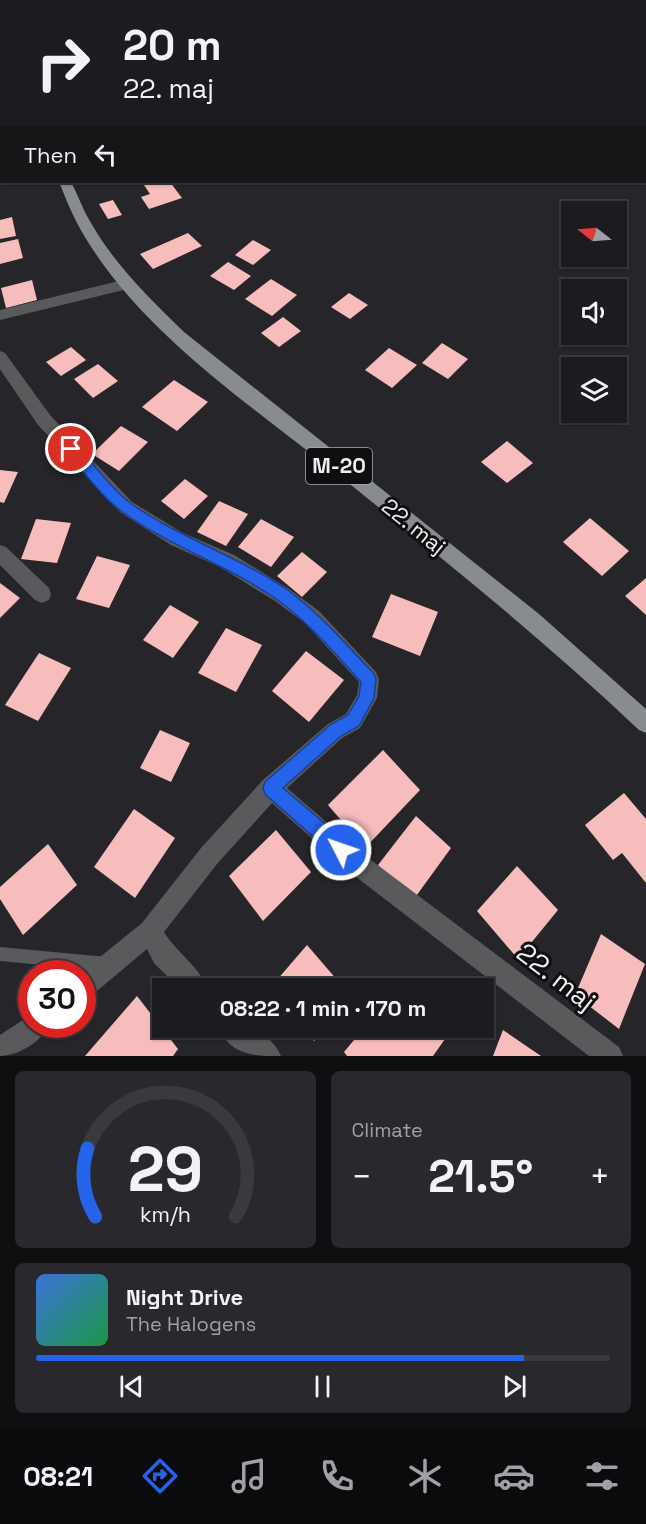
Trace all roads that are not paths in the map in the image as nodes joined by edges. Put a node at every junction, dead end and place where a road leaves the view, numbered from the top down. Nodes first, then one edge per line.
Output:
1 (66, 183) edge
2 (127, 284) junction
3 (0, 315) edge
4 (0, 357) edge
5 (0, 553) edge
6 (42, 594) dead end
7 (646, 723) edge
8 (271, 788) junction
9 (150, 931) junction
10 (0, 954) edge
11 (111, 964) junction
12 (96, 976) edge
13 (186, 978) edge
14 (18, 1037) edge
15 (245, 1038) edge
16 (0, 1050) edge
17 (268, 1056) edge
18 (610, 1056) edge

1 - 2 main road, 22. maj / M-20
2 - 3 street
2 - 7 main road, 22. maj / M-20
4 - 8 street
5 - 6 street
8 - 9 street
8 - 18 street, 22. maj
9 - 11 street
9 - 13 street
10 - 11 lane
11 - 12 street
14 - 16 street
15 - 17 street

